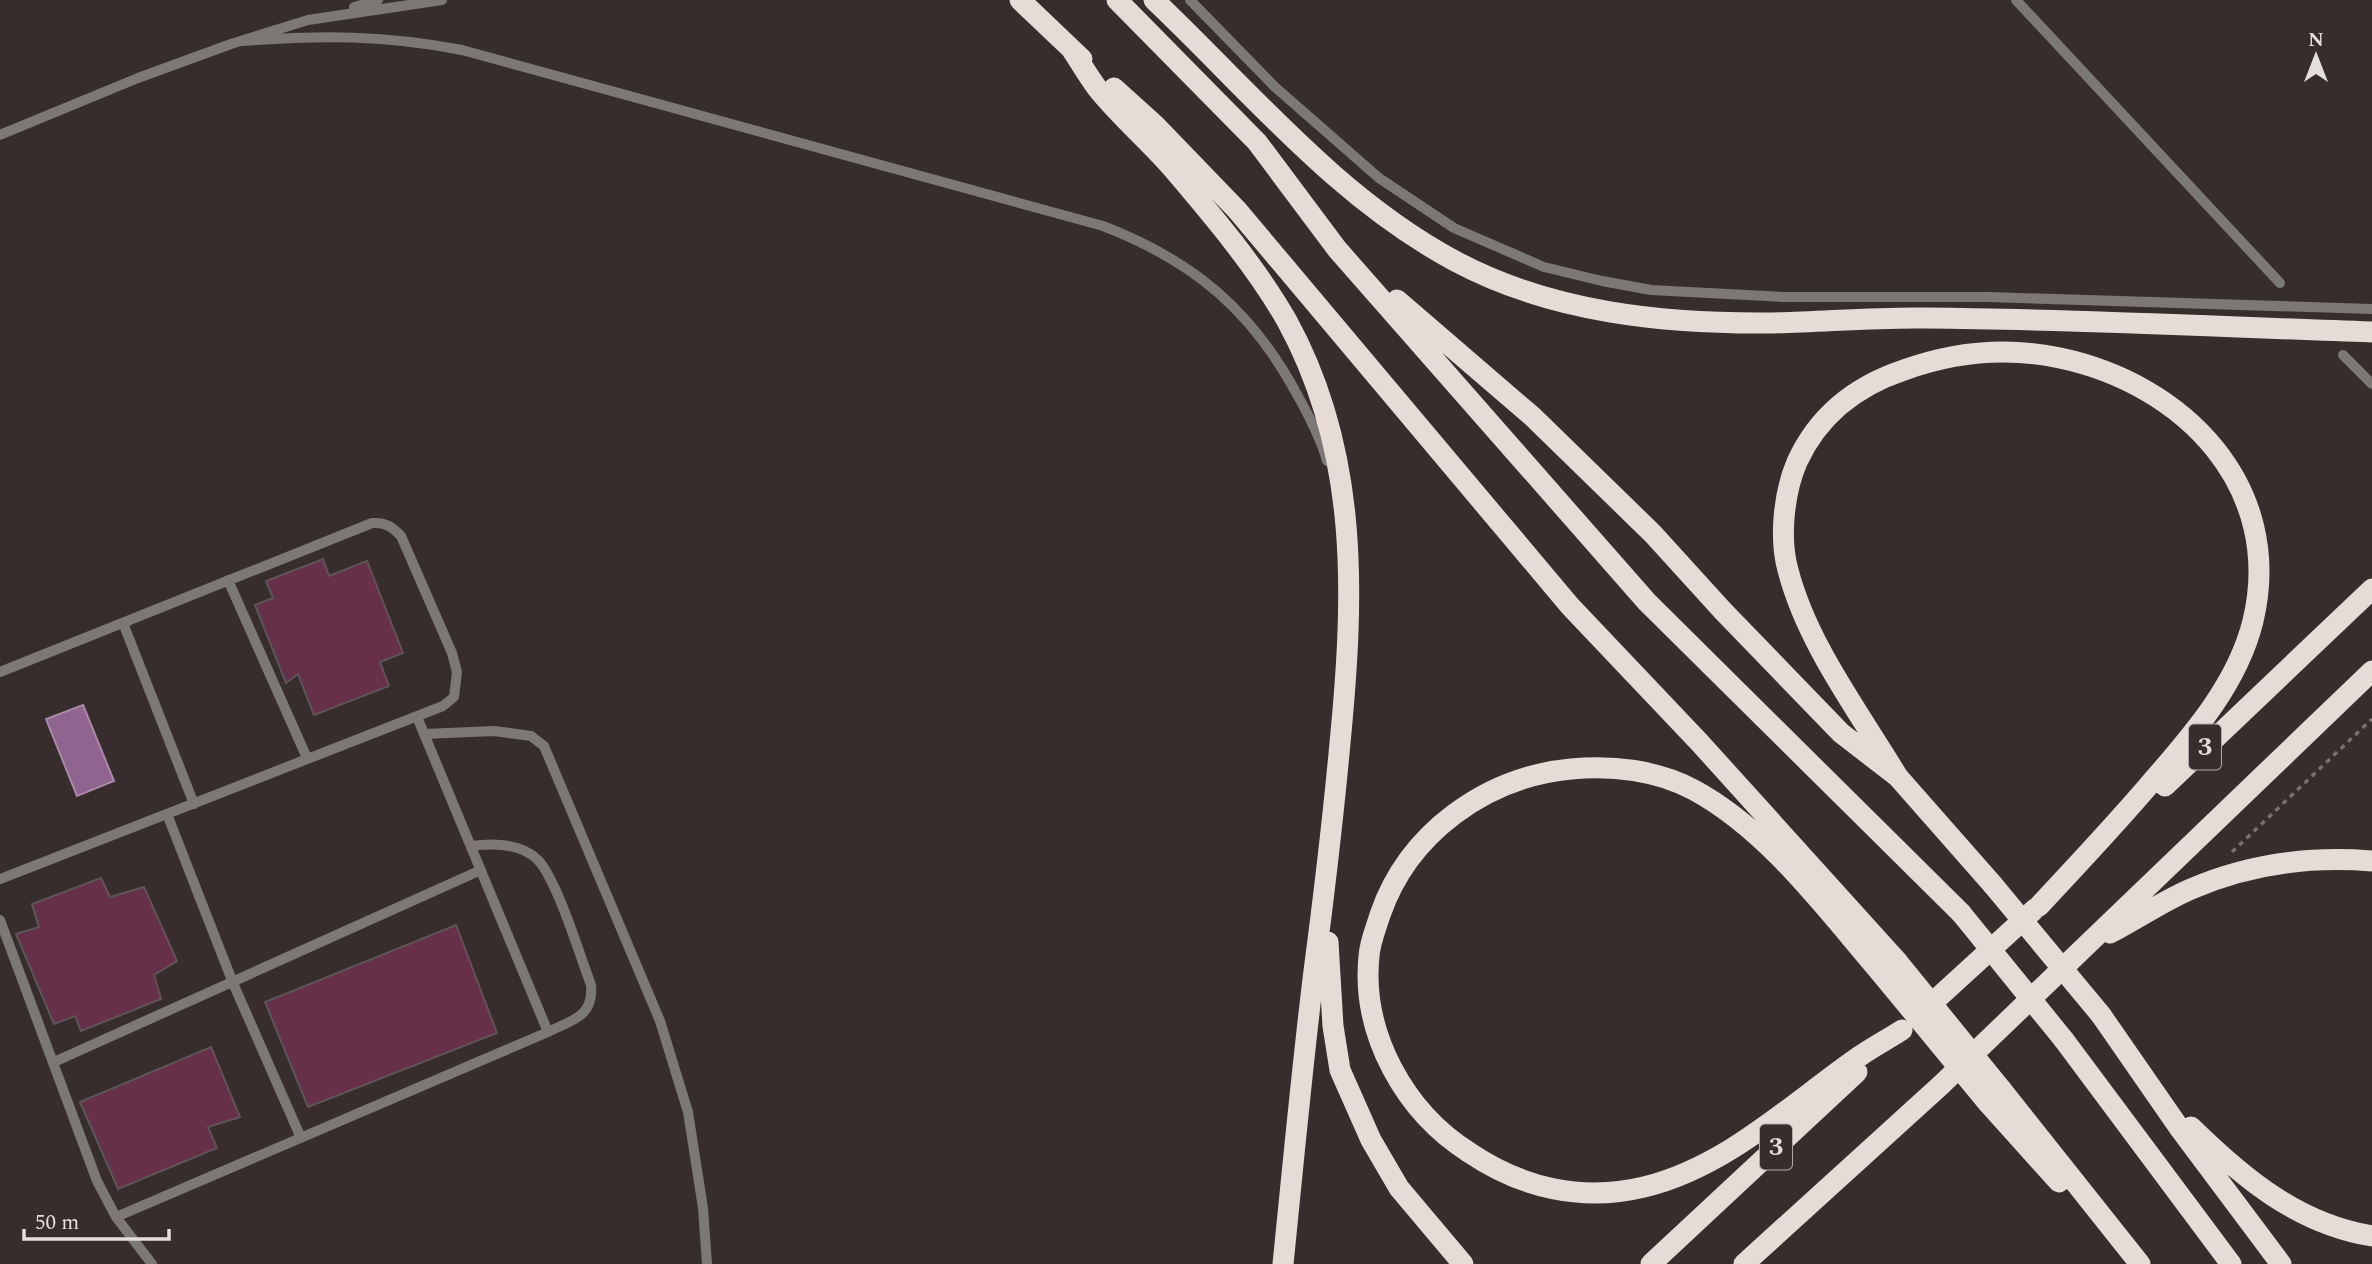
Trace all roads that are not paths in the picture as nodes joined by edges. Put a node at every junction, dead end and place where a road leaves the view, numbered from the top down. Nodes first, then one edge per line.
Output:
1 (378, 0) edge
2 (442, 0) edge
3 (1020, 0) edge
4 (1117, 0) edge
5 (1154, 0) edge
6 (1190, 0) edge
7 (2015, 0) edge
8 (308, 20) junction
9 (243, 41) junction
10 (1072, 50) junction
11 (0, 135) edge
12 (1337, 249) junction
13 (2280, 283) dead end
14 (2372, 309) edge
15 (2372, 332) edge
16 (2343, 355) dead end
17 (2372, 384) edge
18 (1349, 554) junction
19 (228, 580) junction
20 (2372, 589) edge
21 (123, 623) junction
22 (2372, 671) edge
23 (0, 672) edge
24 (417, 717) junction
25 (424, 734) junction
26 (307, 758) junction
27 (1898, 777) junction
28 (194, 804) junction
29 (167, 814) junction
30 (471, 846) junction
31 (2372, 861) edge
32 (481, 870) junction
33 (0, 879) edge
34 (1325, 887) junction
35 (2039, 906) junction
36 (0, 920) edge
37 (2084, 948) junction
38 (1888, 966) junction
39 (233, 983) junction
40 (1902, 1030) junction
41 (548, 1032) junction
42 (54, 1062) junction
43 (2150, 1085) junction
44 (301, 1138) junction
45 (116, 1217) junction
46 (2372, 1236) edge
47 (152, 1264) edge
48 (707, 1264) edge
49 (1283, 1264) edge
50 (1463, 1264) edge
51 (1651, 1264) edge
52 (1744, 1264) edge
53 (2140, 1264) edge
54 (2231, 1264) edge
55 (2281, 1264) edge

1 - 8 lane
2 - 8 lane
3 - 10 highway
4 - 12 highway
5 - 15 highway
6 - 14 lane
7 - 13 lane
8 - 9 lane
9 - 11 lane
9 - 18 lane
10 - 18 highway
10 - 38 highway
12 - 27 highway
12 - 54 highway, bridge
16 - 17 lane
18 - 34 highway
19 - 21 lane
19 - 24 lane
19 - 26 lane
20 - 35 highway, 3
21 - 23 lane
21 - 28 lane
22 - 37 highway, 3
24 - 25 lane
24 - 26 lane
25 - 30 lane
25 - 48 lane
26 - 28 lane
27 - 35 highway
27 - 43 highway, bridge
28 - 29 lane
29 - 33 lane
29 - 39 lane
30 - 32 lane
30 - 41 lane
31 - 37 highway
32 - 39 lane
32 - 41 lane
34 - 49 highway
34 - 50 highway
35 - 40 highway, 3
36 - 42 lane
37 - 52 highway, 3
38 - 40 highway
38 - 53 highway, bridge
39 - 42 lane
39 - 44 lane
40 - 51 highway, 3
41 - 44 lane
42 - 45 lane
43 - 46 highway
43 - 55 highway
44 - 45 lane
45 - 47 lane

